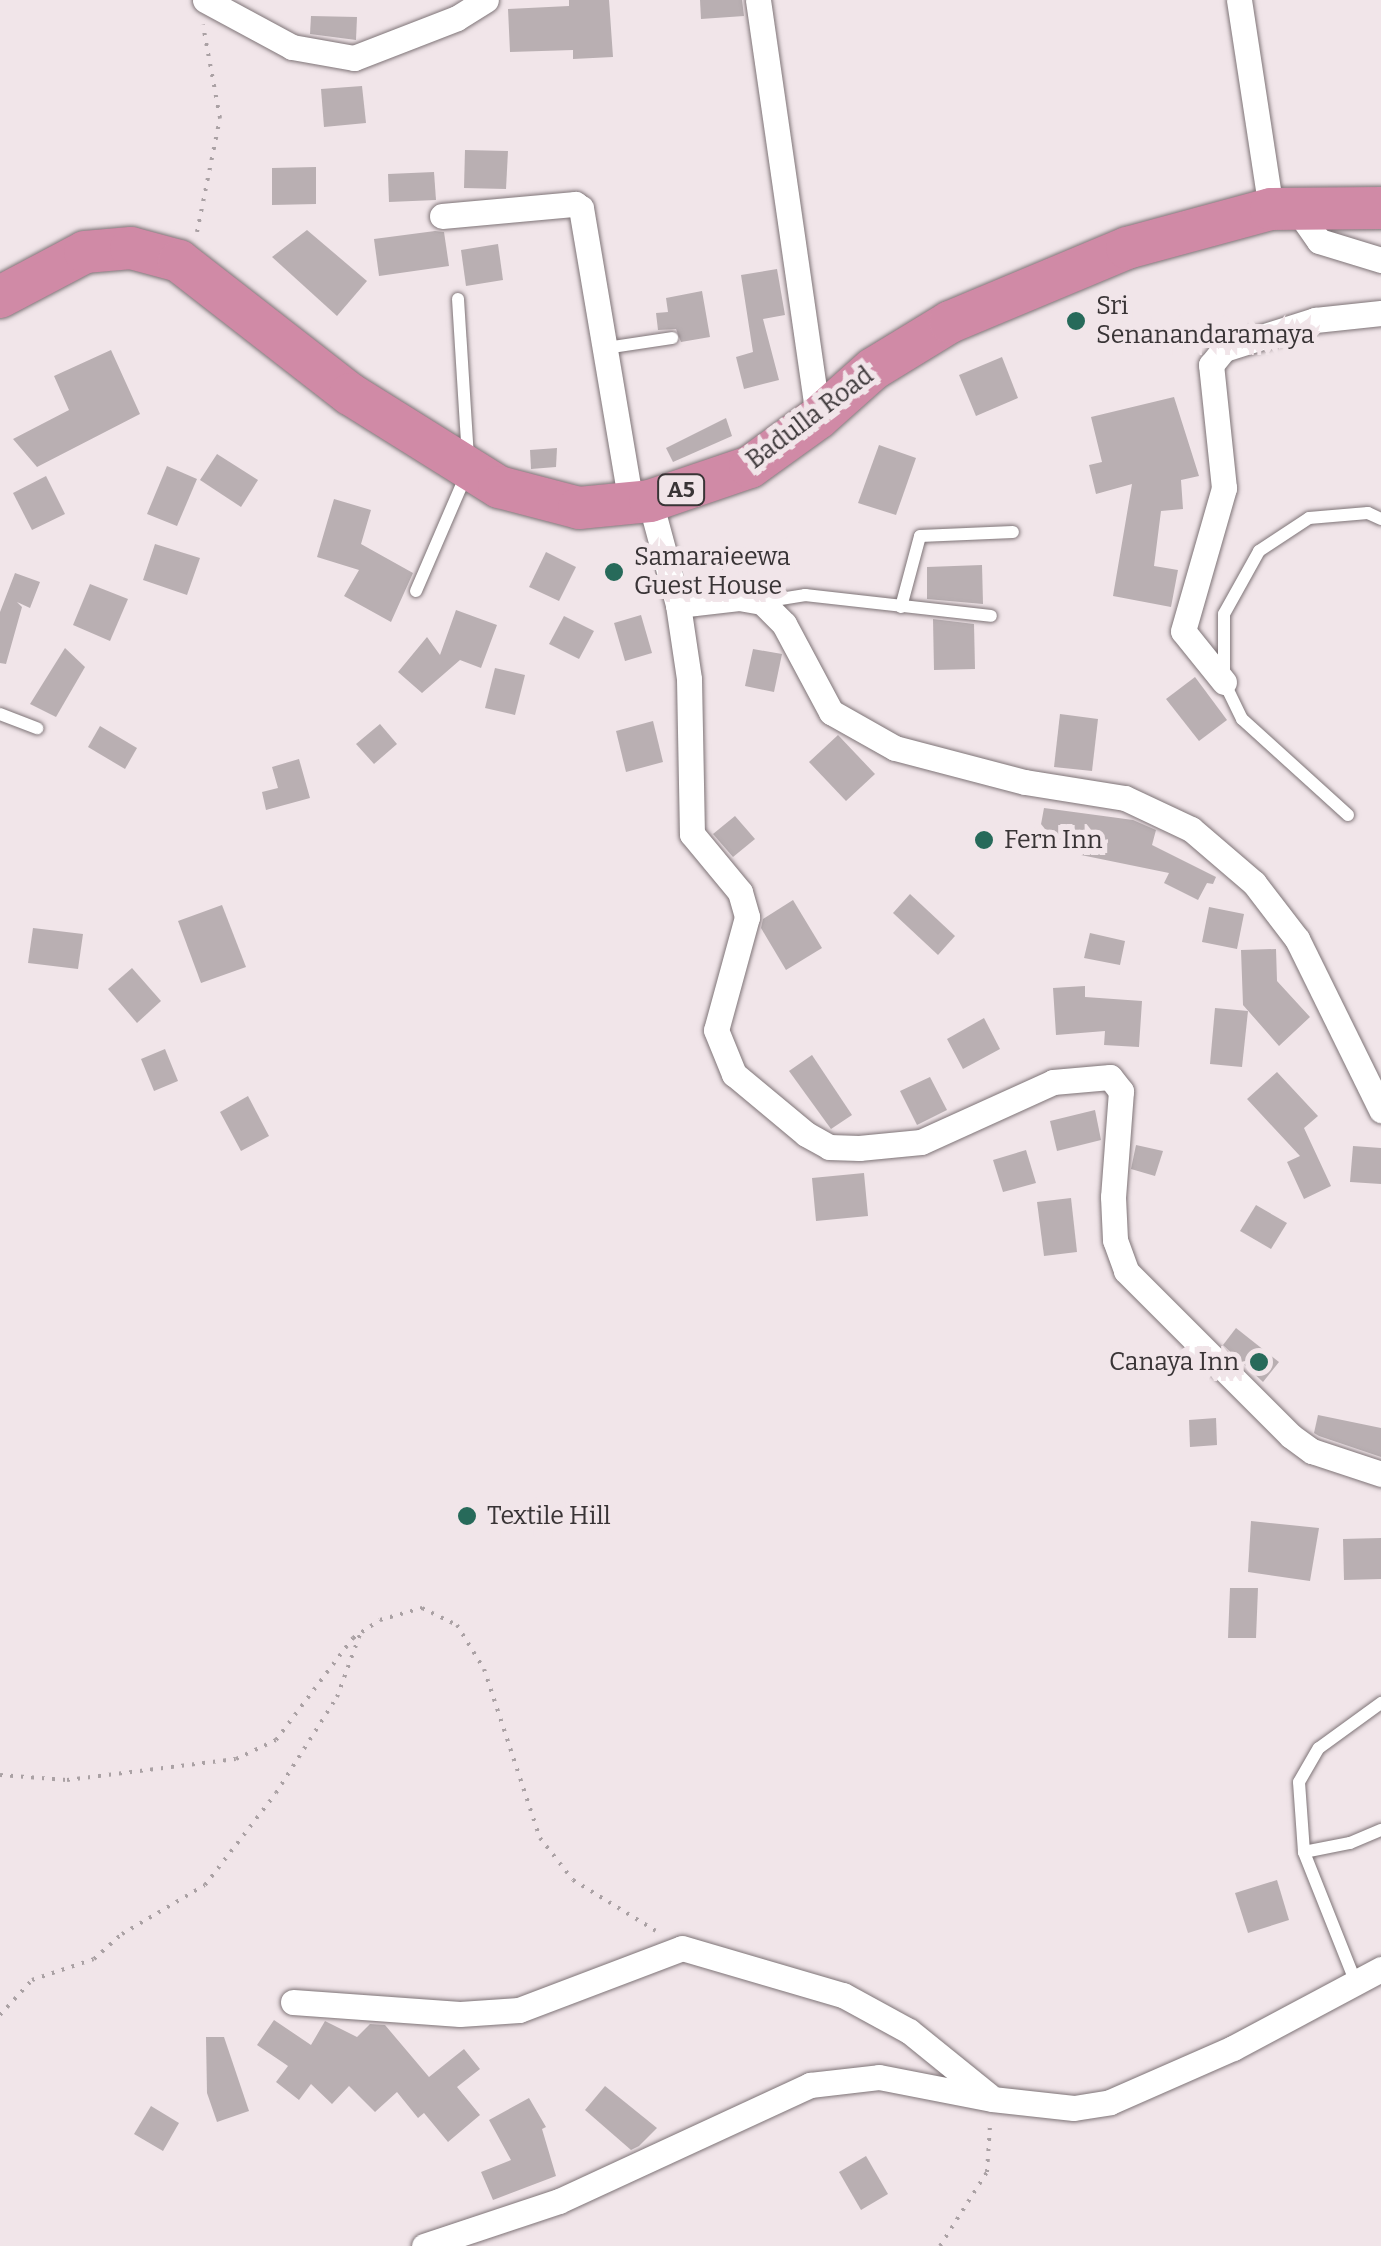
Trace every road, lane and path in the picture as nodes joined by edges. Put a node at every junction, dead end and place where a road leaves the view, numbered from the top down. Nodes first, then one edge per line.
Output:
1 (486, 0) edge
2 (758, 0) edge
3 (1239, 0) edge
4 (203, 10) edge
5 (1283, 208) junction
6 (1381, 208) edge
7 (442, 216) dead end
8 (1381, 260) edge
9 (179, 261) junction
10 (0, 297) edge
11 (458, 299) dead end
12 (1381, 313) edge
13 (672, 338) dead end
14 (606, 348) junction
15 (818, 418) junction
16 (469, 468) junction
17 (641, 502) junction
18 (1381, 519) edge
19 (1014, 532) dead end
20 (416, 591) dead end
21 (762, 602) junction
22 (678, 605) junction
23 (901, 607) junction
24 (991, 616) dead end
25 (1224, 682) junction
26 (0, 714) edge
27 (37, 728) dead end
28 (1348, 815) dead end
29 (1381, 1110) edge
30 (1381, 1474) edge
31 (360, 1634) junction
32 (1381, 1703) edge
33 (0, 1775) edge
34 (1381, 1830) edge
35 (1304, 1852) junction
36 (682, 1948) junction
37 (1381, 1969) edge
38 (1356, 1983) junction
39 (294, 2002) dead end
40 (0, 2015) edge
41 (992, 2098) junction
42 (424, 2246) edge
43 (940, 2246) edge

1 - 4 street
2 - 15 street
3 - 5 street
4 - 9 path
5 - 6 highway, Badulla Road / A5
5 - 8 street
5 - 15 highway, Badulla Road / A5
7 - 14 street
9 - 10 highway, Badulla Road / A5
9 - 16 highway, Badulla Road / A5
11 - 16 lane
12 - 25 street
13 - 14 lane
14 - 17 street
15 - 17 highway, Badulla Road / A5
16 - 17 highway, Badulla Road / A5
16 - 20 lane
17 - 22 street
18 - 25 lane
19 - 23 lane
21 - 22 street
21 - 23 lane
21 - 29 street
22 - 30 street
23 - 24 lane
25 - 28 lane
26 - 27 lane
31 - 33 path
31 - 36 path
31 - 40 path
32 - 35 lane
34 - 35 lane
35 - 38 lane
36 - 39 street
36 - 41 street
37 - 38 street
38 - 41 street
41 - 42 street
41 - 43 path

